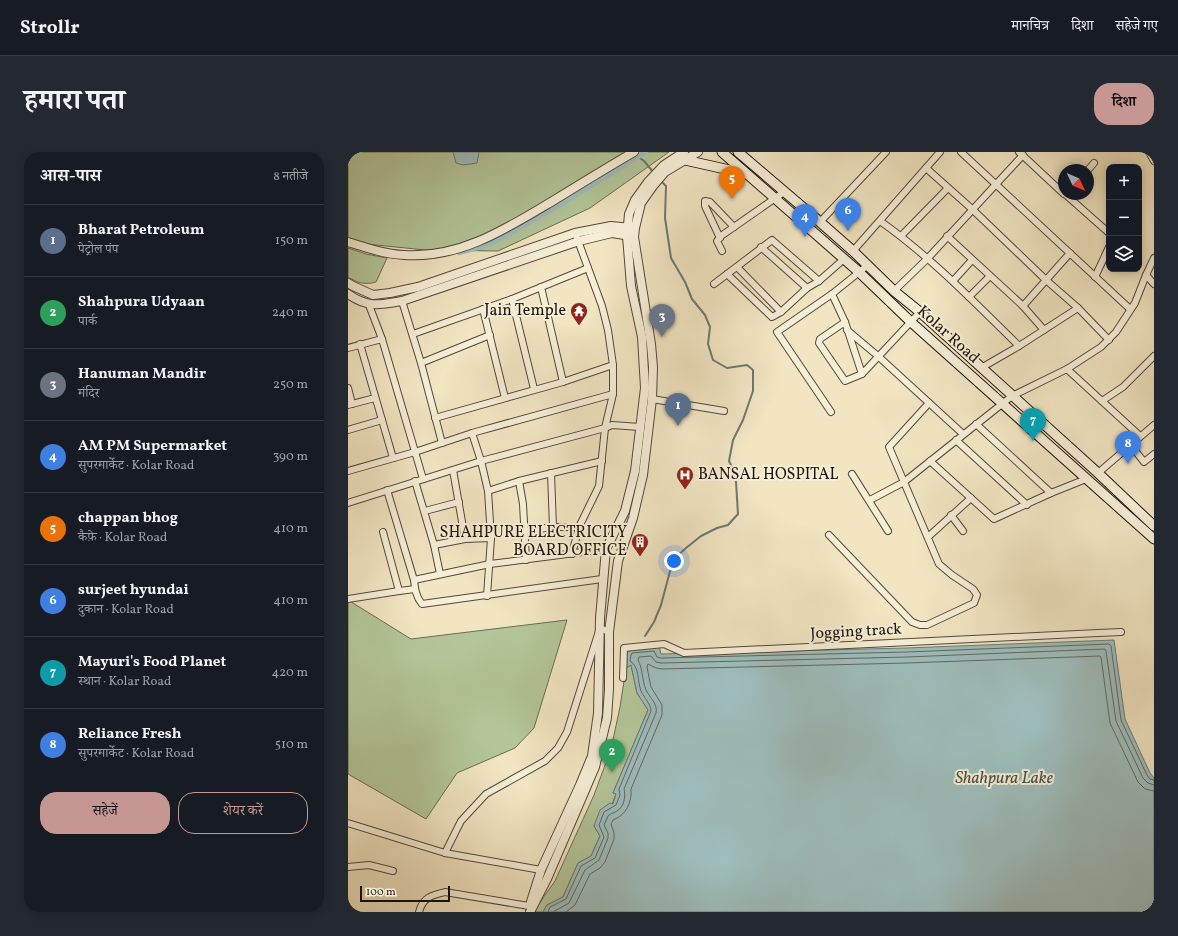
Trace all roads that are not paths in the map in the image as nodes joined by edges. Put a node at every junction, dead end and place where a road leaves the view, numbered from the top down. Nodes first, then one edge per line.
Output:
1 (634, 152) edge
2 (698, 152) edge
3 (722, 152) edge
4 (738, 152) edge
5 (886, 152) edge
6 (940, 152) edge
7 (961, 152) edge
8 (1149, 152) edge
9 (1021, 154) edge
10 (681, 158) edge
11 (1154, 161) edge
12 (926, 168) junction
13 (745, 173) junction
14 (996, 184) junction
15 (948, 188) junction
16 (1058, 188) edge
17 (784, 192) junction
18 (774, 199) junction
19 (1072, 200) edge
20 (972, 209) junction
21 (880, 221) junction
22 (820, 222) junction
23 (734, 227) junction
24 (1106, 230) edge
25 (631, 232) junction
26 (575, 233) junction
27 (901, 236) junction
28 (947, 236) junction
29 (720, 238) junction
30 (579, 241) junction
31 (348, 242) edge
32 (761, 247) junction
33 (853, 251) junction
34 (722, 252) dead end
35 (1070, 253) junction
36 (1106, 255) edge
37 (928, 258) junction
38 (1154, 258) edge
39 (844, 260) junction
40 (972, 260) junction
41 (868, 265) junction
42 (737, 267) junction
43 (588, 268) junction
44 (859, 272) junction
45 (727, 274) junction
46 (1146, 275) junction
47 (990, 276) junction
48 (1096, 277) junction
49 (1046, 280) junction
50 (819, 281) junction
51 (953, 281) junction
52 (714, 284) dead end
53 (1154, 284) edge
54 (541, 287) junction
55 (349, 288) edge
56 (807, 288) junction
57 (894, 291) junction
58 (832, 294) junction
59 (969, 297) junction
60 (512, 298) junction
61 (402, 301) junction
62 (370, 305) junction
63 (1023, 306) junction
64 (1078, 308) junction
65 (483, 309) junction
66 (1130, 310) junction
67 (781, 312) junction
68 (920, 312) junction
69 (845, 322) junction
70 (911, 322) junction
71 (847, 330) junction
72 (1044, 330) junction
73 (412, 334) junction
74 (490, 335) junction
75 (382, 339) junction
76 (1110, 340) junction
77 (360, 344) junction
78 (1019, 346) junction
79 (348, 348) edge
80 (1154, 356) edge
81 (879, 357) junction
82 (421, 363) junction
83 (612, 365) junction
84 (981, 368) junction
85 (1067, 369) junction
86 (862, 374) junction
87 (563, 382) junction
88 (348, 388) edge
89 (534, 389) junction
90 (614, 394) junction
91 (1012, 396) junction
92 (375, 398) junction
93 (505, 398) junction
94 (652, 399) junction
95 (1102, 401) junction
96 (929, 403) junction
97 (1002, 403) junction
98 (350, 405) edge
99 (724, 411) dead end
100 (831, 412) dead end
101 (435, 418) junction
102 (382, 420) junction
103 (976, 424) junction
104 (1154, 425) edge
105 (640, 427) junction
106 (605, 428) junction
107 (348, 430) edge
108 (472, 433) junction
109 (963, 434) junction
110 (1140, 436) junction
111 (956, 440) junction
112 (442, 443) junction
113 (1130, 444) junction
114 (415, 452) junction
115 (1154, 454) edge
116 (393, 458) junction
117 (602, 461) junction
118 (930, 461) junction
119 (481, 462) junction
120 (453, 470) junction
121 (348, 471) edge
122 (551, 473) junction
123 (1098, 473) junction
124 (852, 474) dead end
125 (423, 479) junction
126 (1086, 479) junction
127 (415, 481) junction
128 (519, 481) junction
129 (904, 482) junction
130 (387, 490) junction
131 (488, 491) junction
132 (1051, 493) junction
133 (1120, 494) junction
134 (971, 498) junction
135 (870, 500) junction
136 (459, 502) junction
137 (1112, 502) junction
138 (348, 503) edge
139 (1027, 505) junction
140 (425, 511) junction
141 (951, 515) junction
142 (1154, 526) edge
143 (553, 527) junction
144 (579, 527) junction
145 (525, 531) junction
146 (888, 531) dead end
147 (963, 531) dead end
148 (383, 532) dead end
149 (829, 535) dead end
150 (928, 537) junction
151 (491, 538) junction
152 (464, 539) junction
153 (1154, 539) edge
154 (434, 545) junction
155 (606, 549) junction
156 (572, 554) junction
157 (526, 560) junction
158 (490, 564) junction
159 (440, 574) junction
160 (602, 579) junction
161 (414, 580) junction
162 (415, 589) junction
163 (399, 591) junction
164 (487, 596) junction
165 (348, 600) edge
166 (600, 628) junction
167 (608, 632) junction
168 (1121, 632) dead end
169 (624, 678) dead end
170 (348, 823) edge
171 (445, 853) junction
172 (348, 867) edge
173 (541, 870) junction
174 (393, 871) dead end
175 (528, 910) edge
176 (419, 912) edge

1 - 31 street
2 - 10 street
3 - 13 main road, Kolar Road
4 - 17 main road, Kolar Road
5 - 22 street
6 - 12 street
7 - 14 street
8 - 11 street
9 - 14 street
9 - 16 street
10 - 13 main road
10 - 25 street
12 - 15 street
12 - 21 street
13 - 18 main road, Kolar Road
14 - 20 street
14 - 35 street
15 - 20 street
15 - 27 street
17 - 18 street
17 - 22 main road, Kolar Road
18 - 23 street
18 - 39 main road, Kolar Road
19 - 24 street
20 - 28 street
20 - 49 street
21 - 27 street
21 - 33 street
22 - 33 main road, Kolar Road
23 - 29 street
23 - 29 street
25 - 26 street
25 - 30 street
25 - 94 street
25 - 105 street
26 - 30 street
26 - 55 street
27 - 37 street
28 - 37 street
28 - 40 street
29 - 34 street
30 - 43 street
30 - 61 street
32 - 42 street
32 - 50 street
32 - 56 street
33 - 39 main road
33 - 41 main road, Kolar Road
35 - 48 street
35 - 49 street
36 - 48 street
37 - 51 street
37 - 57 street
38 - 46 street
39 - 44 main road, Kolar Road
39 - 50 street
40 - 47 street
40 - 51 street
41 - 44 street
41 - 57 main road, Kolar Road
42 - 45 street
42 - 67 street
43 - 54 street
43 - 83 street
44 - 58 street
44 - 70 main road, Kolar Road
45 - 52 street
45 - 67 street
46 - 53 street
46 - 66 street
47 - 59 street
47 - 63 street
48 - 66 street
49 - 63 street
49 - 64 street
50 - 56 street
51 - 59 street
54 - 60 street
54 - 87 street
55 - 62 street
56 - 67 street
57 - 68 main road, Kolar Road
58 - 69 street
58 - 100 street
59 - 78 street
60 - 65 street
60 - 89 street
61 - 62 street
61 - 73 street
62 - 75 street
63 - 72 street
64 - 72 street
64 - 76 street
65 - 73 street
65 - 74 street
66 - 76 street
68 - 70 street
68 - 84 main road, Kolar Road
69 - 71 street
69 - 86 street
70 - 81 street
70 - 97 main road, Kolar Road
71 - 81 street
71 - 86 street
72 - 78 street
73 - 82 street
74 - 82 street
74 - 93 street
75 - 77 street
75 - 114 street
76 - 85 street
77 - 79 street
77 - 92 street
78 - 84 street
80 - 95 street
81 - 86 street
81 - 96 street
82 - 101 street
83 - 87 street
83 - 90 street
84 - 91 main road, Kolar Road
85 - 91 street
85 - 95 street
87 - 89 street
88 - 98 street
89 - 93 street
90 - 106 street
90 - 108 street
91 - 97 street
91 - 123 main road, Kolar Road
92 - 98 street
92 - 102 street
93 - 101 street
94 - 99 street
94 - 167 street
95 - 110 street
96 - 109 street
96 - 129 street
97 - 103 street
97 - 126 main road, Kolar Road
101 - 112 street
102 - 107 street
102 - 116 street
103 - 109 street
103 - 132 street
104 - 110 street
105 - 106 street
105 - 155 street
106 - 117 street
106 - 119 street
108 - 112 street
108 - 119 street
109 - 111 street
110 - 113 street
111 - 118 street
111 - 139 street
112 - 114 street
113 - 115 street
113 - 123 street
114 - 116 street
114 - 125 street
116 - 121 street
117 - 122 street
117 - 144 street
118 - 129 street
118 - 134 street
119 - 120 street
119 - 131 street
120 - 125 street
120 - 136 street
122 - 128 street
122 - 143 street
123 - 133 main road, Kolar Road
124 - 135 street
125 - 127 street
126 - 132 street
126 - 137 main road, Kolar Road
127 - 130 street
127 - 140 street
128 - 131 street
128 - 145 street
129 - 135 street
129 - 150 street
130 - 138 street
130 - 161 street
131 - 151 street
132 - 139 street
133 - 137 main road
133 - 142 main road, Kolar Road
134 - 139 street
134 - 141 street
135 - 146 street
136 - 140 street
136 - 152 street
137 - 153 main road, Kolar Road
140 - 154 street
141 - 147 street
141 - 150 street
143 - 144 street
143 - 145 street
144 - 156 street
145 - 157 street
148 - 163 street
149 - 150 street
151 - 152 street
151 - 158 street
152 - 154 street
154 - 159 street
155 - 156 street
155 - 160 street
156 - 157 street
157 - 158 street
158 - 159 street
158 - 164 street
159 - 161 street
160 - 164 street
160 - 166 street
161 - 162 street
162 - 163 street
162 - 164 street
163 - 165 street
166 - 167 street
166 - 171 street
166 - 173 street
167 - 175 street
168 - 169 street, Jogging track
170 - 171 street
171 - 173 street
172 - 174 street
173 - 175 street
175 - 176 street

